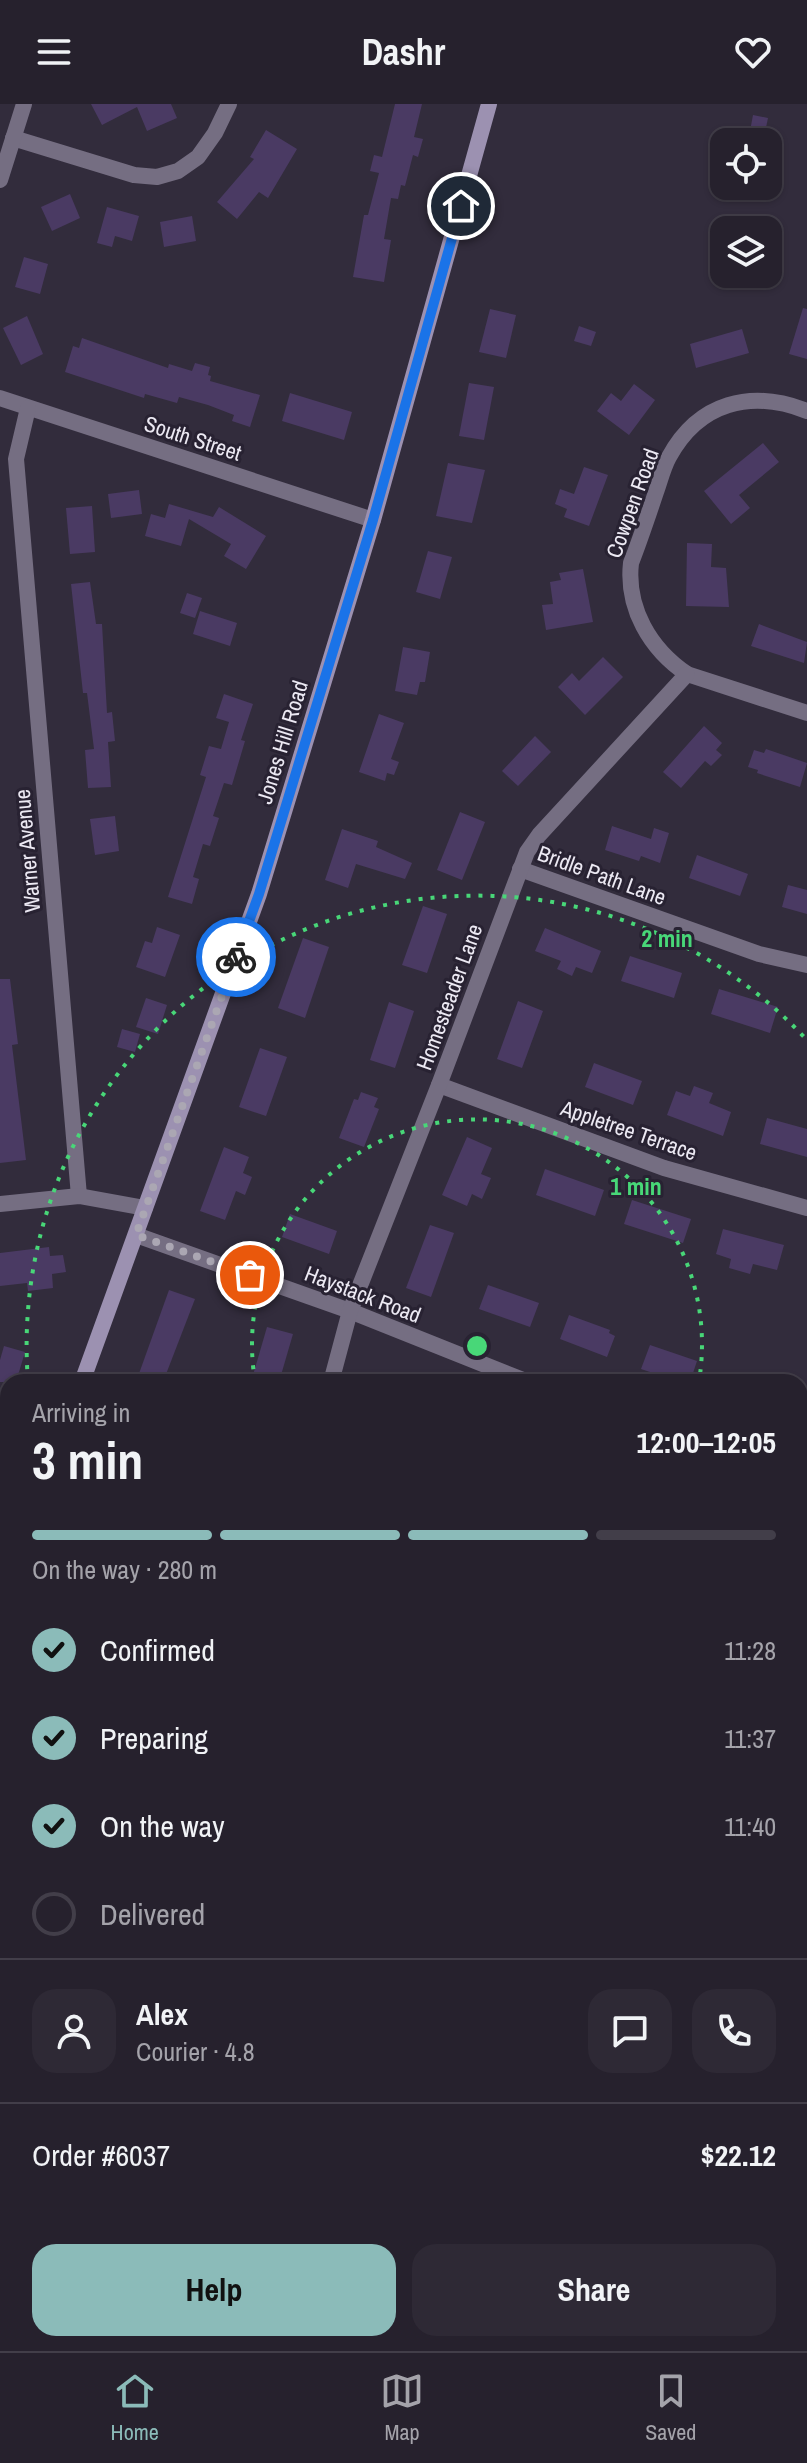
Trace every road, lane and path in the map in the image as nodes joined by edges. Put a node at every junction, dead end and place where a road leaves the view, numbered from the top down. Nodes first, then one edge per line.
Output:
1 (24, 104) edge
2 (229, 104) edge
3 (489, 104) edge
4 (13, 138) junction
5 (0, 180) edge
6 (0, 398) edge
7 (28, 408) junction
8 (807, 411) edge
9 (373, 520) junction
10 (687, 674) junction
11 (807, 713) edge
12 (520, 869) junction
13 (807, 965) edge
14 (439, 1085) junction
15 (79, 1196) junction
16 (0, 1204) edge
17 (145, 1208) junction
18 (807, 1208) edge
19 (136, 1235) junction
20 (350, 1311) junction
21 (85, 1374) edge
22 (333, 1374) edge
23 (508, 1374) edge

1 - 4 street
2 - 4 street
3 - 9 main road, Jones Hill Road
4 - 5 street
6 - 7 street, South Street
7 - 9 street, South Street
7 - 15 street, Warner Avenue
8 - 10 street, Cowpen Road
9 - 17 main road, Jones Hill Road
10 - 11 street, Cowpen Road
10 - 12 street, Homesteader Lane
12 - 13 street, Bridle Path Lane
12 - 14 street, Homesteader Lane
14 - 18 street, Appletree Terrace
14 - 20 street, Homesteader Lane
15 - 16 street
15 - 17 street
17 - 19 main road, Jones Hill Road
19 - 20 street, Haystack Road
19 - 21 main road, Jones Hill Road
20 - 22 street, Homesteader Lane
20 - 23 street, Haystack Road

